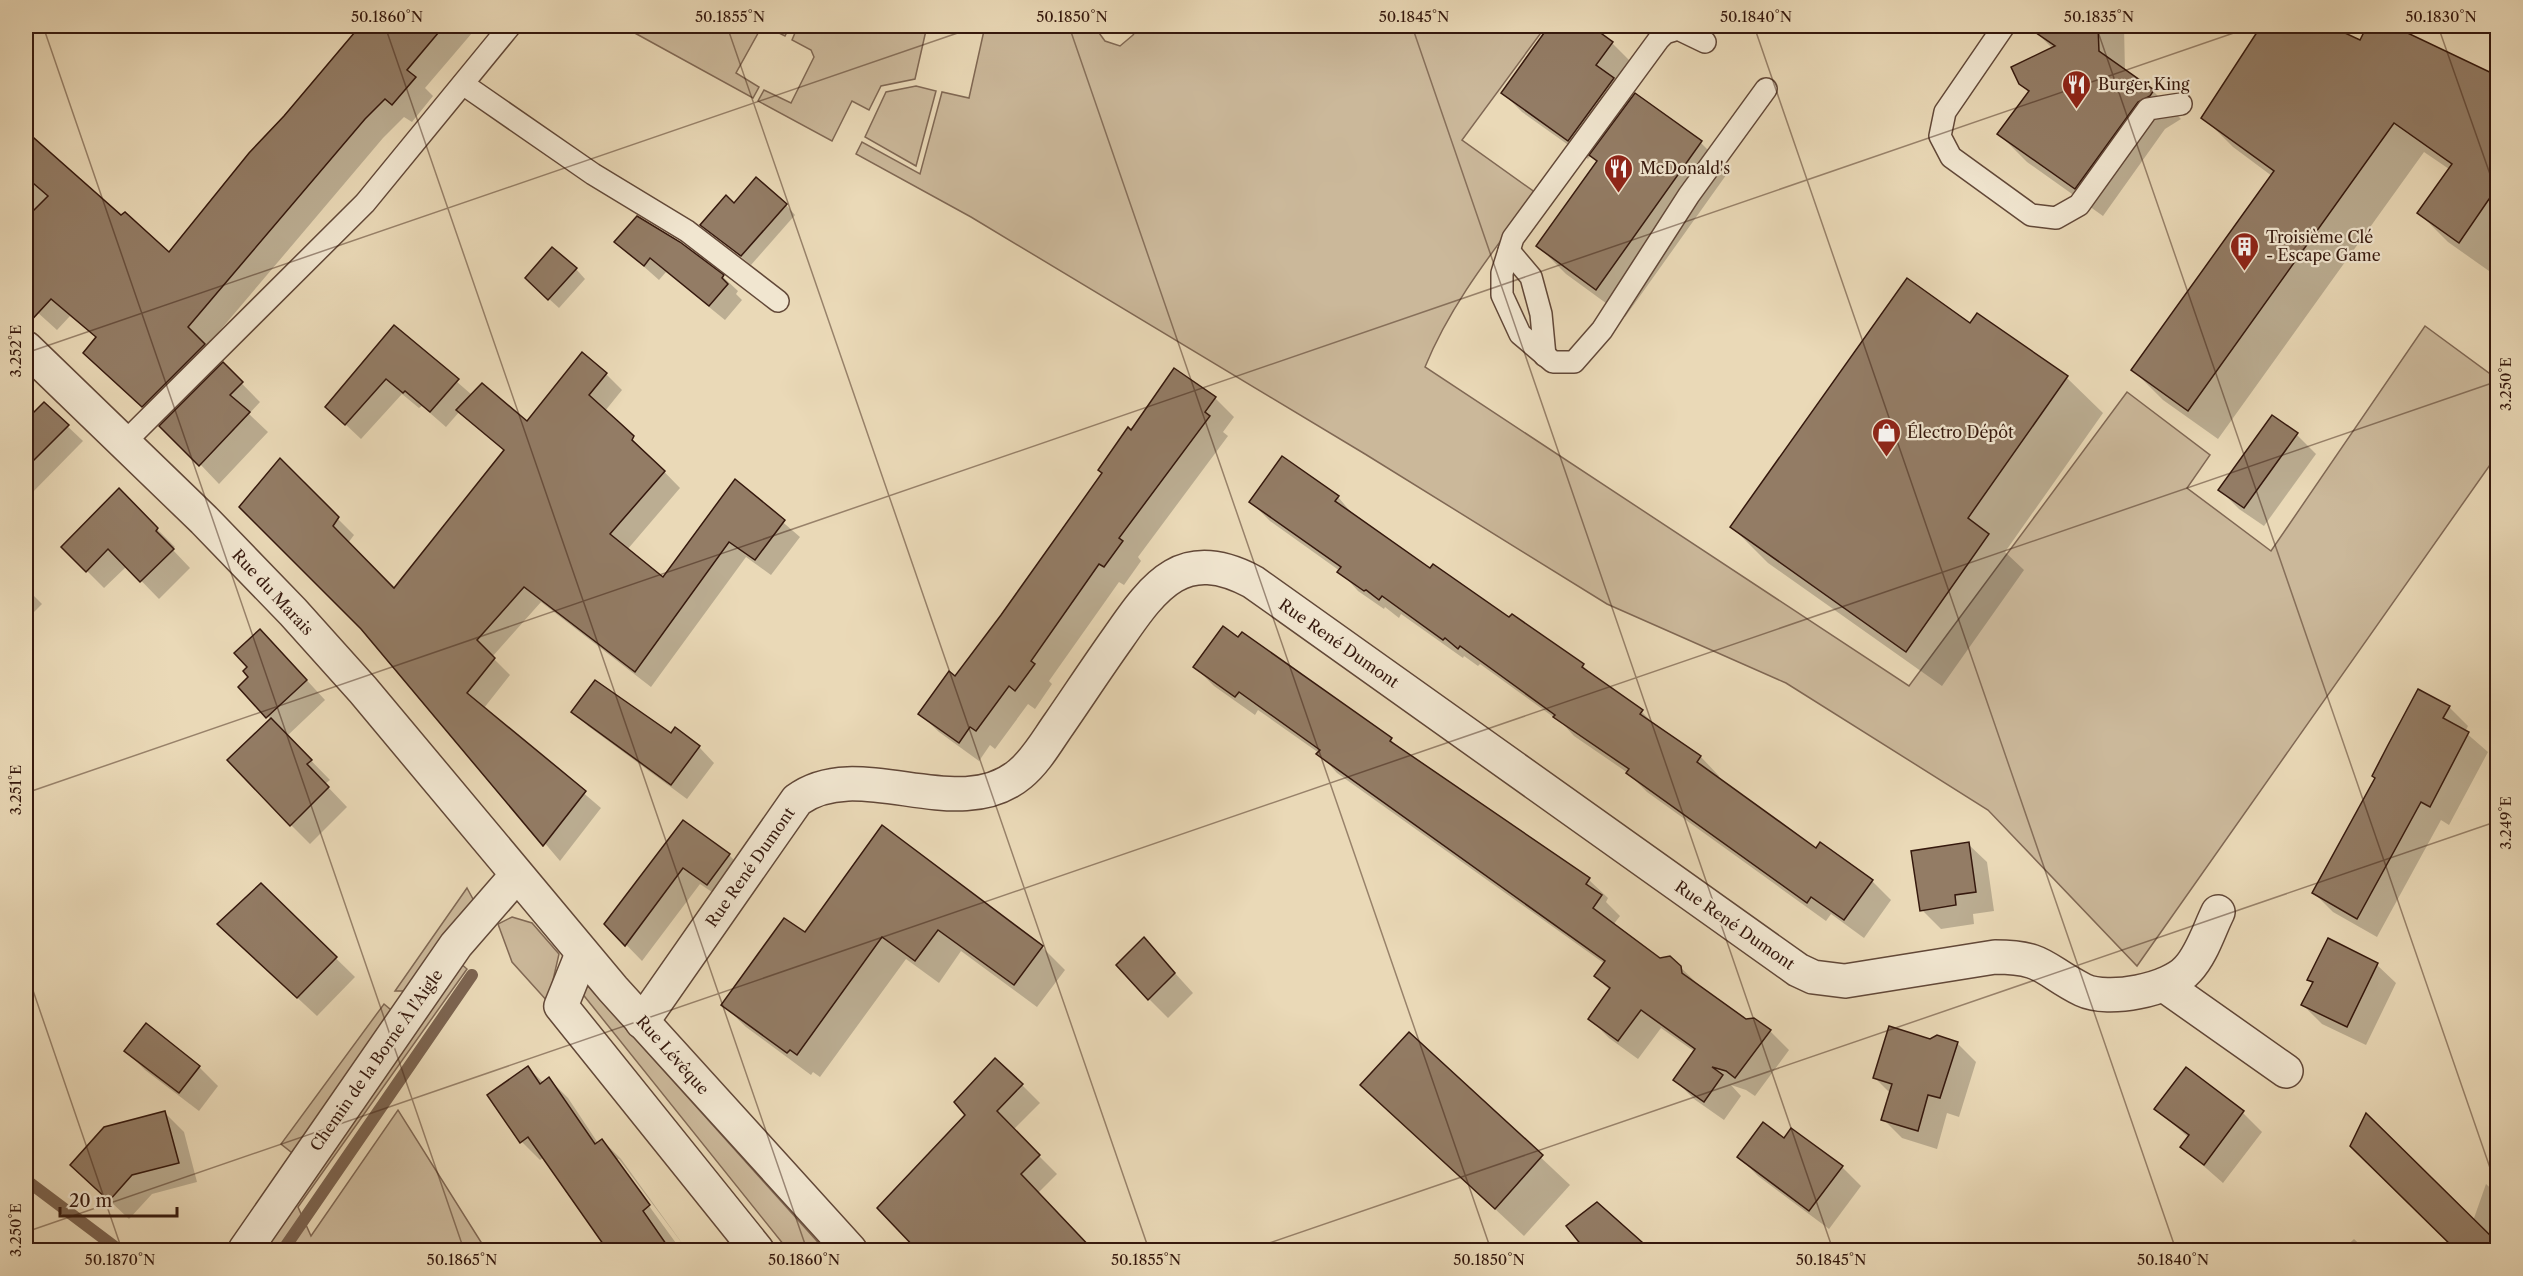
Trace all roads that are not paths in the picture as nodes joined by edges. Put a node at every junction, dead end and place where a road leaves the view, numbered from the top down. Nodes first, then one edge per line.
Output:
1 (510, 26) edge
2 (2004, 26) edge
3 (1705, 42) dead end
4 (463, 84) junction
5 (1766, 89) dead end
6 (2181, 104) dead end
7 (1509, 250) junction
8 (778, 302) dead end
9 (26, 348) edge
10 (1545, 356) junction
11 (125, 442) junction
12 (508, 866) junction
13 (2218, 912) dead end
14 (582, 954) junction
15 (2164, 985) junction
16 (642, 1022) junction
17 (2286, 1071) dead end
18 (244, 1251) edge
19 (757, 1251) edge
20 (850, 1251) edge

1 - 4 lane
2 - 6 lane
3 - 7 lane
4 - 8 lane
4 - 11 lane
5 - 10 lane
7 - 10 lane
7 - 10 lane
9 - 11 street, Rue du Marais
11 - 12 street, Rue du Marais
12 - 14 street, Rue Lévêque
12 - 18 street, Chemin de la Borne À l'Aigle
13 - 15 street, Rue René Dumont
14 - 16 street, Rue Lévêque
14 - 19 street
15 - 16 street, Rue René Dumont
15 - 17 street
16 - 20 street, Rue Lévêque

